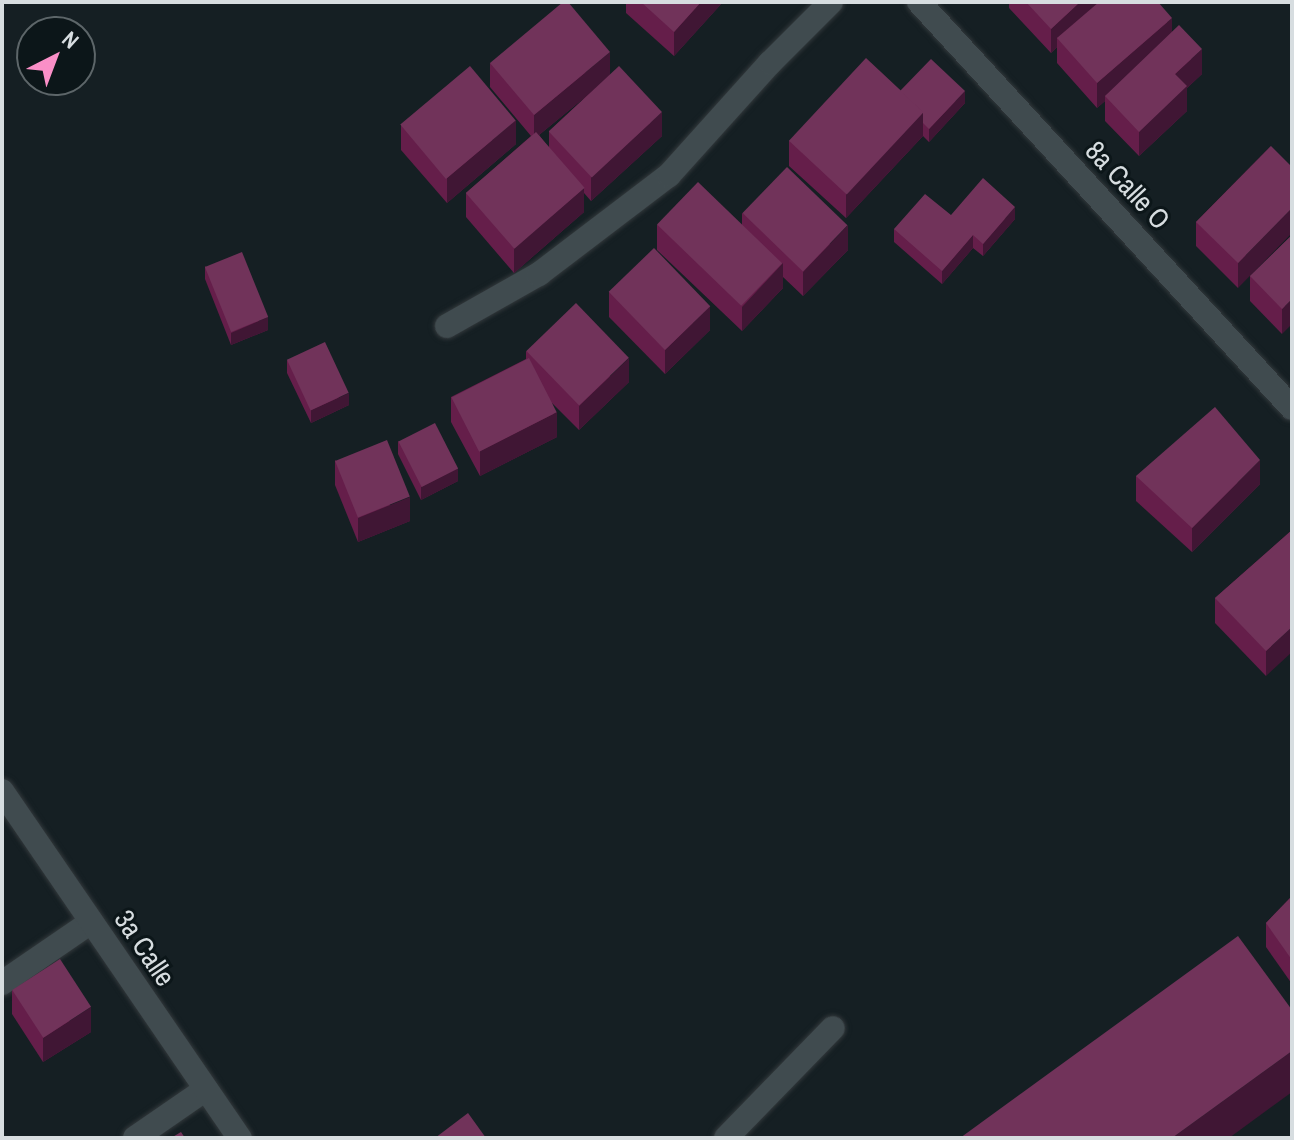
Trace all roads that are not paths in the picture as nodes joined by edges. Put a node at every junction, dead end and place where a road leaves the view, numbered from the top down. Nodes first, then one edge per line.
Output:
1 (831, 2) edge
2 (919, 2) edge
3 (447, 326) dead end
4 (1292, 408) edge
5 (2, 791) edge
6 (91, 922) junction
7 (2, 983) edge
8 (833, 1028) dead end
9 (206, 1089) junction
10 (135, 1138) edge
11 (240, 1138) edge
12 (726, 1138) edge

1 - 3 street
2 - 4 street, 8a Calle O
5 - 6 street, 3a Calle
6 - 7 street
6 - 9 street, 3a Calle
8 - 12 street
9 - 10 street
9 - 11 street, 3a Calle

